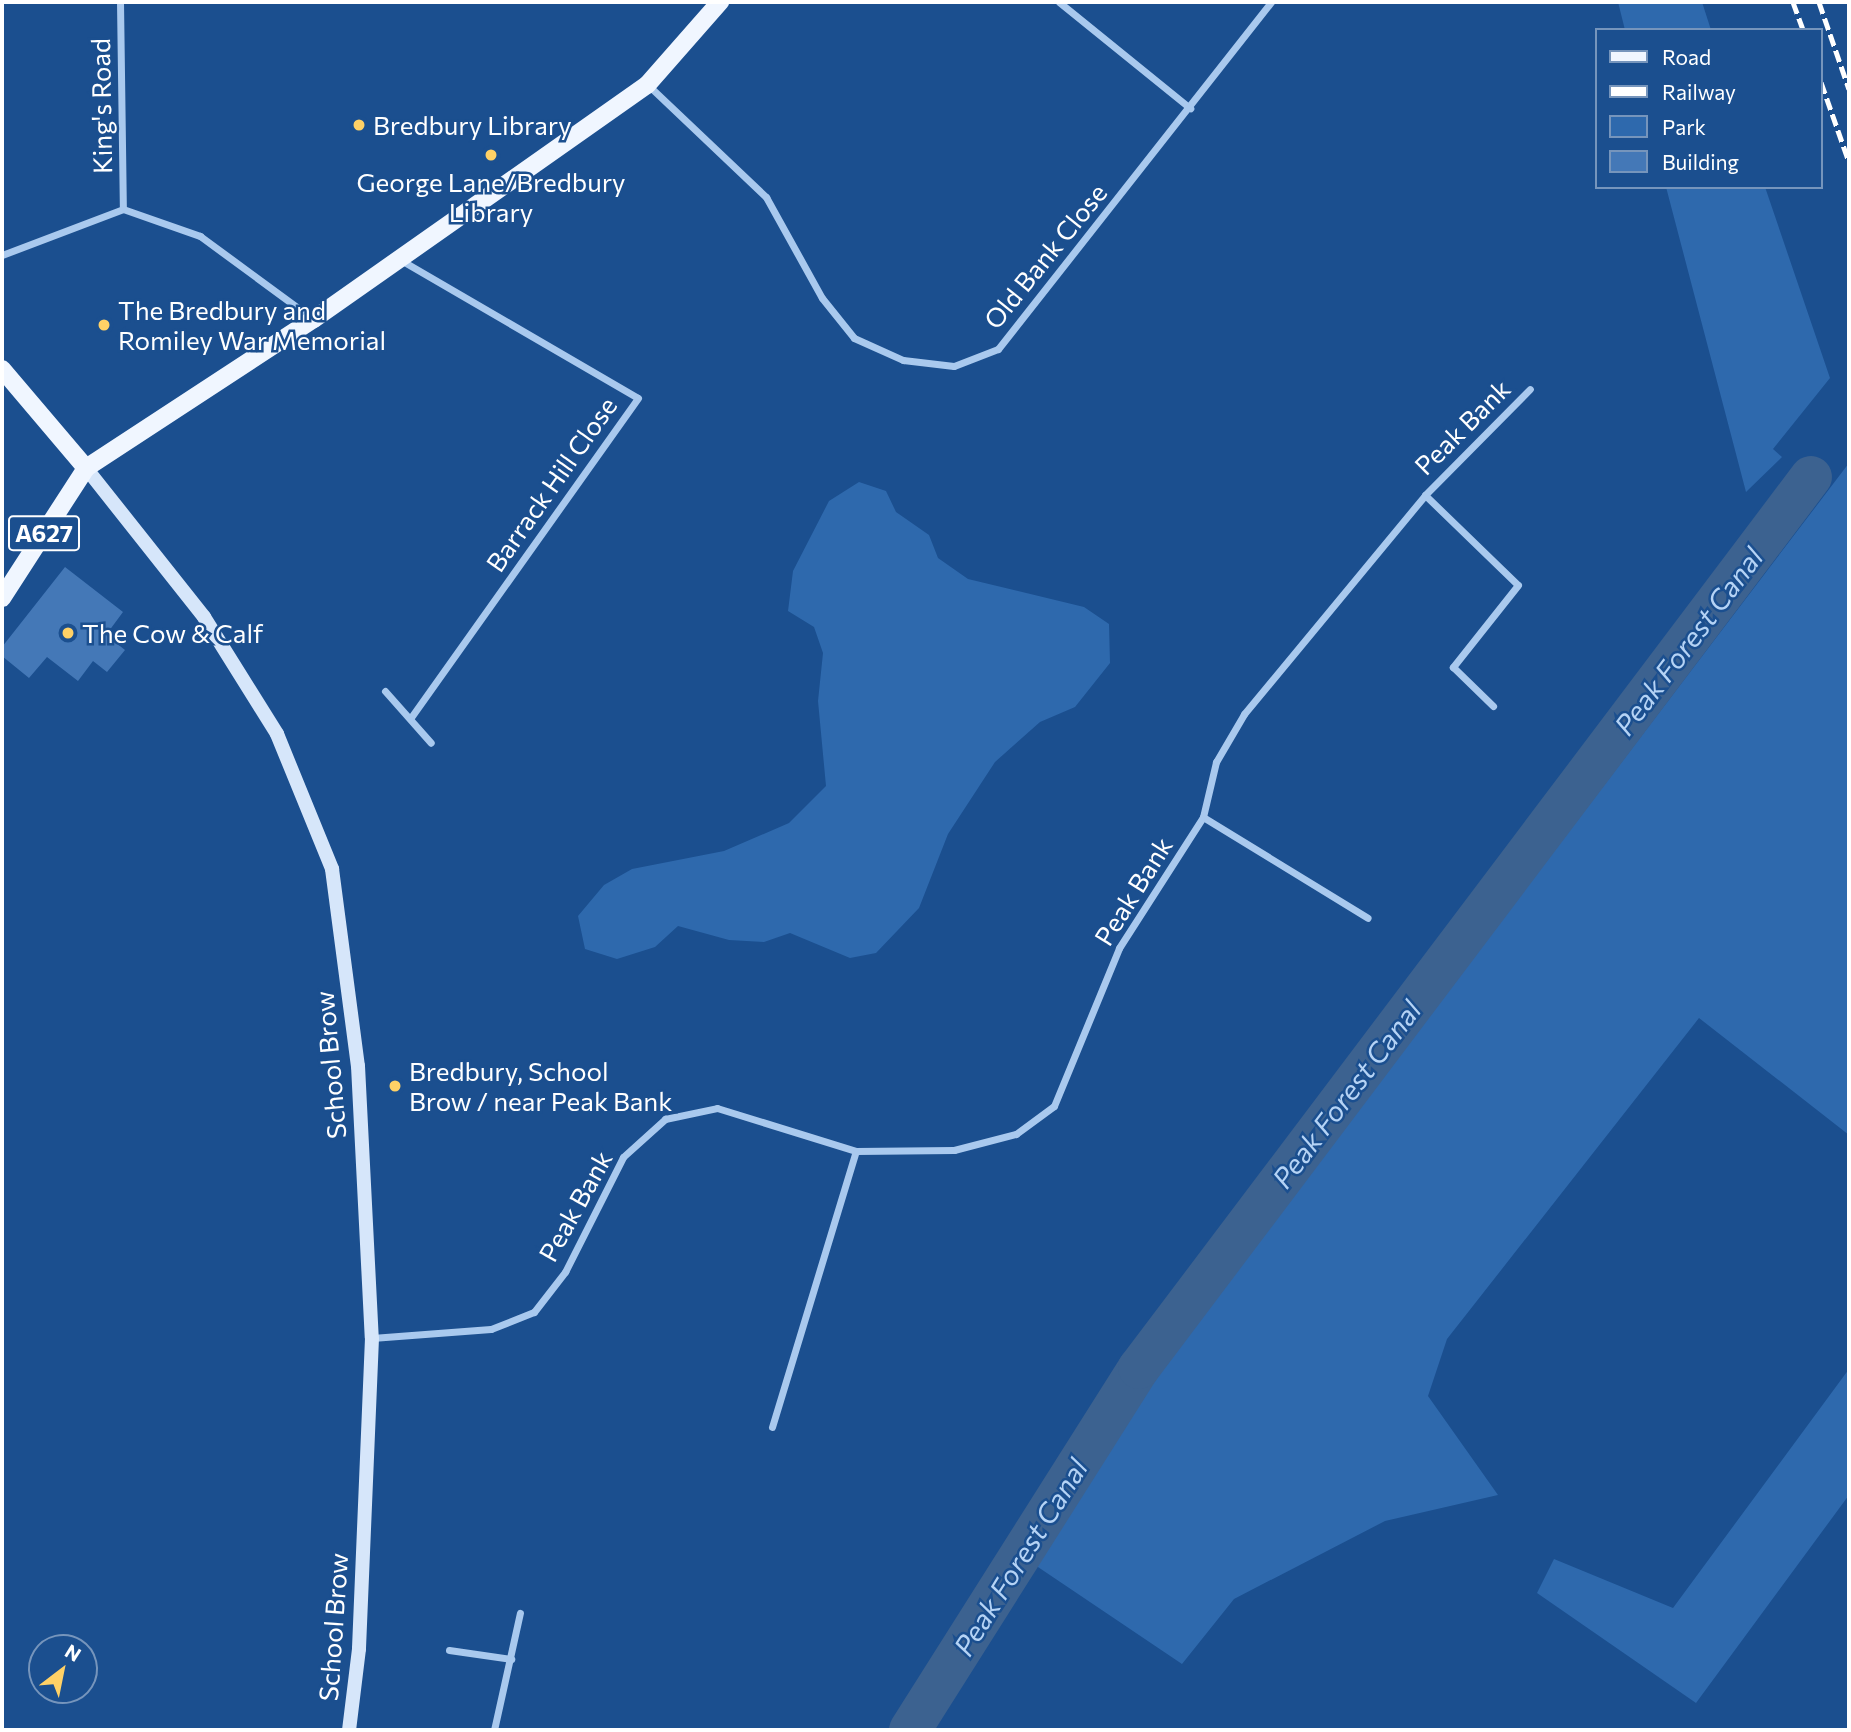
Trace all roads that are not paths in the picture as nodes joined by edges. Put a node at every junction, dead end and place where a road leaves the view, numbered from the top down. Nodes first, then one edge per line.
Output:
1 (120, 2) edge
2 (720, 2) edge
3 (1059, 2) edge
4 (1272, 2) edge
5 (647, 85) junction
6 (1190, 108) junction
7 (124, 209) junction
8 (2, 255) edge
9 (398, 258) junction
10 (314, 319) junction
11 (2, 369) edge
12 (1530, 389) dead end
13 (86, 468) junction
14 (1425, 495) junction
15 (2, 598) edge
16 (385, 691) dead end
17 (1493, 706) dead end
18 (411, 718) junction
19 (431, 743) dead end
20 (1203, 817) junction
21 (1368, 918) dead end
22 (856, 1151) junction
23 (372, 1338) junction
24 (772, 1427) dead end
25 (520, 1614) dead end
26 (449, 1650) dead end
27 (511, 1659) junction
28 (349, 1730) edge
29 (494, 1730) edge

1 - 7 street, King's Road
2 - 5 main road, A627
3 - 6 street
4 - 6 street, Old Bank Close
5 - 6 street, Old Bank Close
5 - 9 main road, A627
7 - 8 street, King's Road
7 - 10 street, King's Road
9 - 10 main road, A627
9 - 18 street, Barrack Hill Close
10 - 13 main road, A627
11 - 13 main road
12 - 14 street, Peak Bank
13 - 15 main road, A627
13 - 23 main road, School Brow
14 - 17 street, Peak Bank
14 - 20 street, Peak Bank
16 - 18 street
18 - 19 street
20 - 21 street, Peak Bank
20 - 22 street, Peak Bank
22 - 23 street, Peak Bank
22 - 24 street
23 - 28 main road, School Brow
25 - 27 street
26 - 27 street
27 - 29 street

